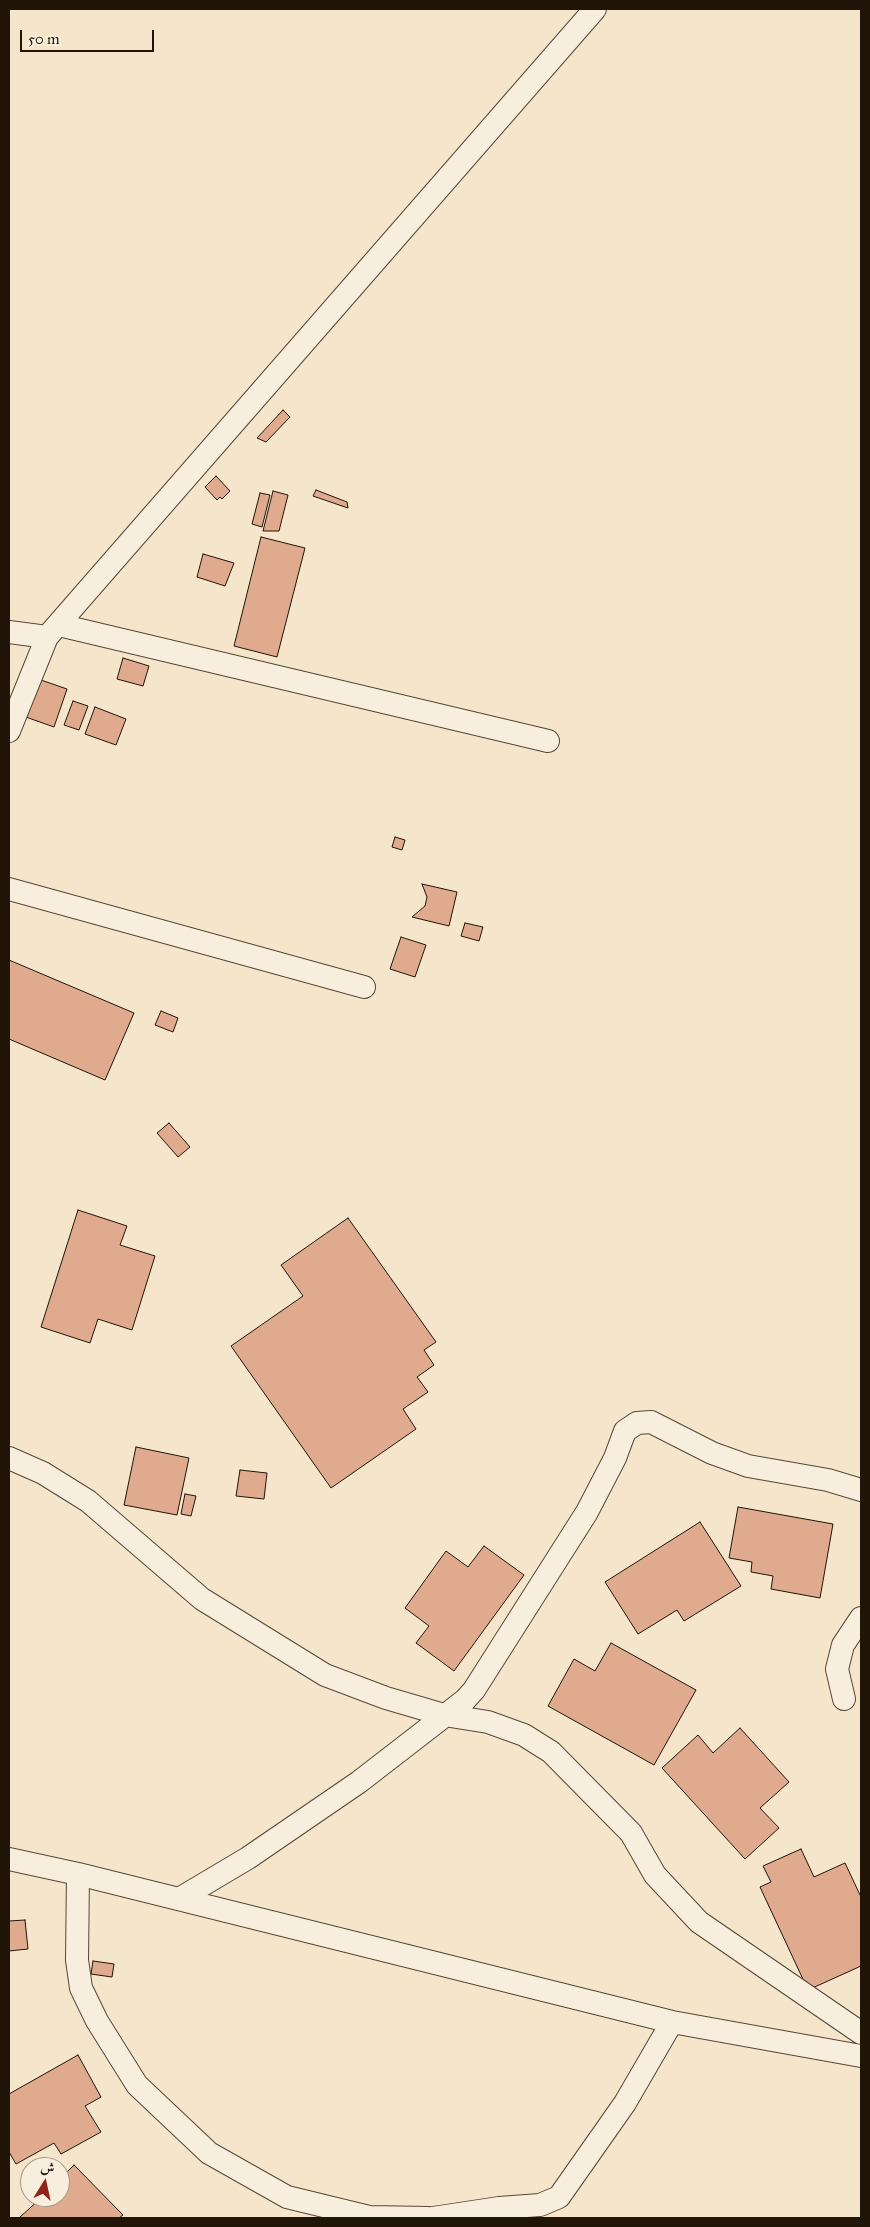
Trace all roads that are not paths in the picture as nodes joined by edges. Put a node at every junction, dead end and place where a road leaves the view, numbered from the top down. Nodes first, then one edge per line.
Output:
1 (595, 9) edge
2 (53, 631) junction
3 (9, 632) edge
4 (9, 731) edge
5 (548, 741) dead end
6 (9, 888) edge
7 (364, 987) dead end
8 (9, 1458) edge
9 (861, 1490) edge
10 (861, 1618) edge
11 (844, 1699) dead end
12 (444, 1715) junction
13 (9, 1859) edge
14 (78, 1874) junction
15 (179, 1899) junction
16 (672, 2022) junction
17 (861, 2033) edge
18 (861, 2056) edge
19 (548, 2212) edge
20 (369, 2218) edge
21 (428, 2218) edge
22 (433, 2218) edge

1 - 2 street
2 - 3 street
2 - 4 street
2 - 5 street
6 - 7 street
8 - 12 street
9 - 12 street
10 - 11 street
12 - 15 street
12 - 17 street
13 - 14 street
14 - 15 street
14 - 20 street
15 - 16 street
16 - 18 street
16 - 19 street
19 - 22 street
20 - 21 street

